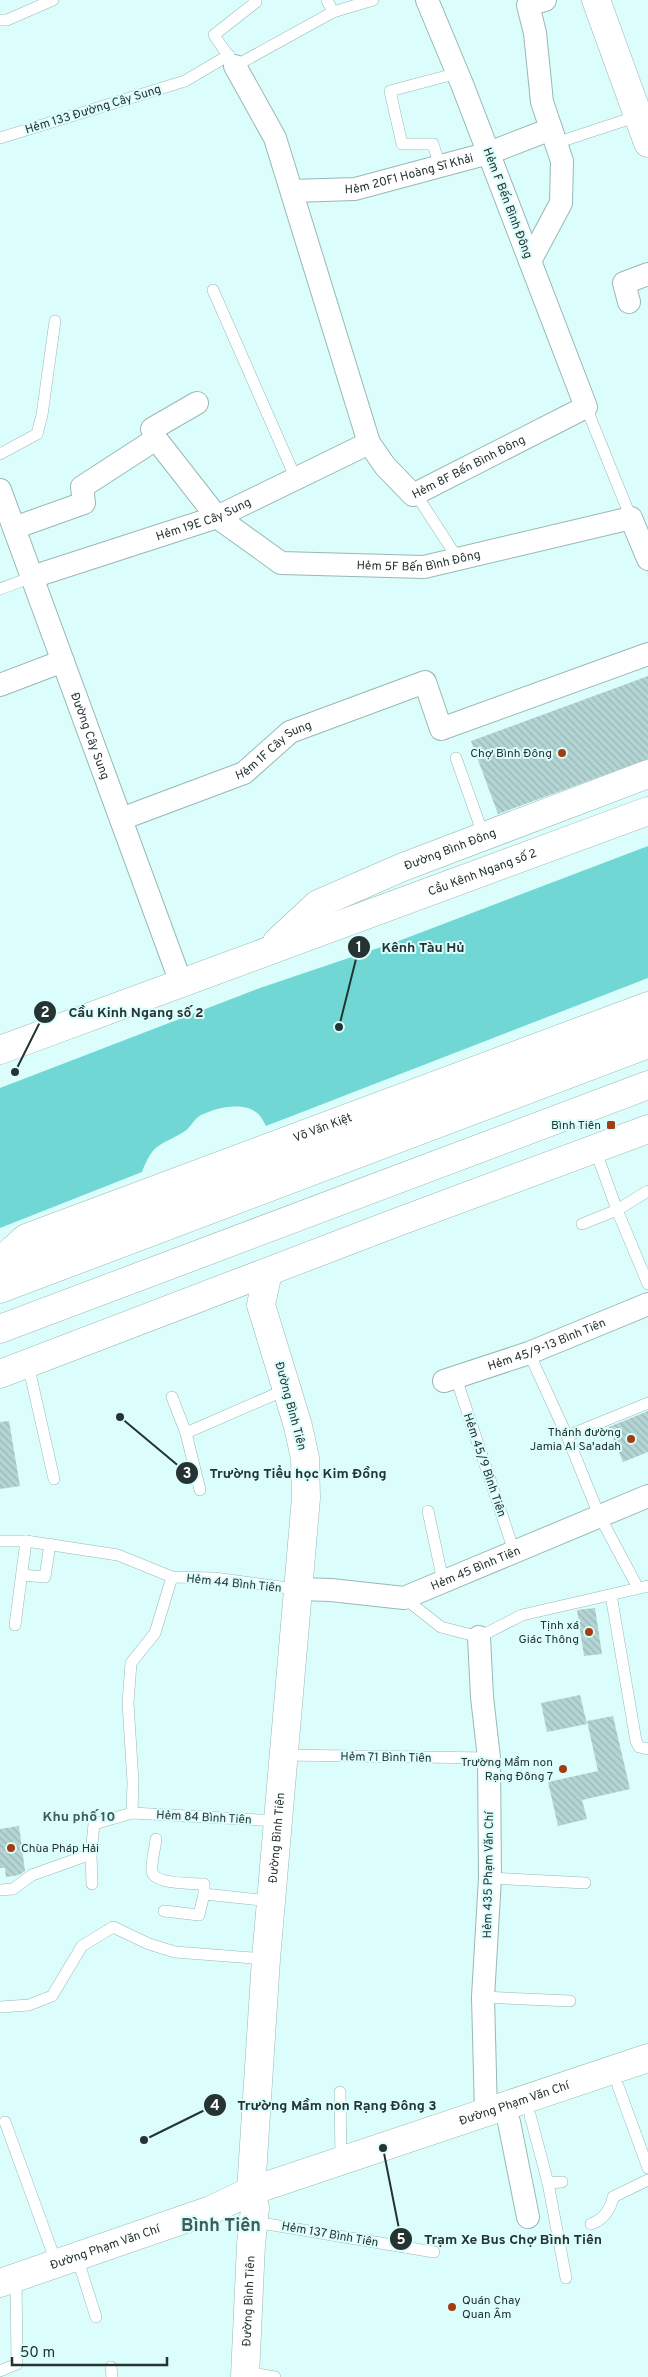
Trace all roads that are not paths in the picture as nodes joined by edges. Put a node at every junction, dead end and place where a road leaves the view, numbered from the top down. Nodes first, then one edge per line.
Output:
1 (53, 0) edge
2 (254, 0) edge
3 (327, 0) edge
4 (373, 0) edge
5 (427, 0) edge
6 (596, 0) edge
7 (533, 2) edge
8 (333, 12) junction
9 (0, 20) edge
10 (232, 60) junction
11 (458, 72) junction
12 (638, 116) junction
13 (553, 136) junction
14 (0, 138) edge
15 (648, 143) edge
16 (489, 153) junction
17 (440, 166) junction
18 (292, 191) junction
19 (530, 262) junction
20 (648, 274) edge
21 (213, 290) dead end
22 (629, 302) dead end
23 (55, 321) dead end
24 (197, 403) dead end
25 (586, 407) junction
26 (156, 439) junction
27 (369, 443) junction
28 (0, 454) edge
29 (296, 479) junction
30 (0, 490) edge
31 (413, 495) junction
32 (217, 517) junction
33 (631, 518) junction
34 (14, 528) junction
35 (458, 559) junction
36 (648, 559) edge
37 (32, 577) junction
38 (0, 589) edge
39 (648, 654) edge
40 (63, 661) junction
41 (0, 685) edge
42 (456, 758) dead end
43 (648, 774) edge
44 (648, 811) edge
45 (121, 819) junction
46 (484, 836) junction
47 (315, 934) joint
48 (266, 952) junction
49 (181, 983) junction
50 (648, 1006) edge
51 (648, 1028) edge
52 (648, 1044) edge
53 (0, 1050) edge
54 (648, 1084) edge
55 (648, 1129) edge
56 (595, 1149) junction
57 (648, 1191) edge
58 (617, 1210) junction
59 (582, 1224) dead end
60 (1, 1260) edge
61 (268, 1272) junction
62 (648, 1284) edge
63 (226, 1288) junction
64 (0, 1289) edge
65 (261, 1304) junction
66 (648, 1304) edge
67 (0, 1329) edge
68 (528, 1353) junction
69 (28, 1364) junction
70 (0, 1374) edge
71 (450, 1380) joint
72 (286, 1389) junction
73 (172, 1397) dead end
74 (648, 1403) edge
75 (186, 1433) junction
76 (567, 1436) junction
77 (54, 1479) dead end
78 (200, 1490) dead end
79 (648, 1496) edge
80 (428, 1511) dead end
81 (599, 1515) junction
82 (0, 1541) edge
83 (26, 1541) junction
84 (50, 1544) junction
85 (514, 1551) junction
86 (22, 1575) junction
87 (172, 1577) junction
88 (444, 1581) junction
89 (643, 1587) edge
90 (296, 1589) junction
91 (610, 1595) junction
92 (404, 1598) junction
93 (15, 1625) dead end
94 (479, 1638) junction
95 (648, 1749) edge
96 (283, 1755) junction
97 (489, 1758) junction
98 (132, 1814) junction
99 (276, 1821) junction
100 (156, 1839) dead end
101 (92, 1854) junction
102 (490, 1878) junction
103 (585, 1883) dead end
104 (92, 1884) dead end
105 (0, 1890) edge
106 (204, 1894) junction
107 (271, 1901) junction
108 (164, 1911) dead end
109 (266, 1959) junction
110 (483, 1997) junction
111 (570, 2001) dead end
112 (0, 2007) edge
113 (648, 2058) edge
114 (648, 2076) edge
115 (618, 2086) junction
116 (340, 2092) dead end
117 (508, 2117) junction
118 (4, 2127) edge
119 (643, 2136) edge
120 (341, 2162) junction
121 (648, 2168) edge
122 (648, 2180) edge
123 (562, 2182) dead end
124 (548, 2183) junction
125 (254, 2207) junction
126 (528, 2217) dead end
127 (591, 2224) dead end
128 (434, 2252) dead end
129 (66, 2260) junction
130 (566, 2278) dead end
131 (8, 2281) edge
132 (96, 2317) dead end
133 (0, 2370) edge
134 (245, 2375) edge
135 (275, 2377) edge

1 - 9 lane
2 - 10 lane
3 - 8 lane
4 - 8 lane, Hẻm 133 Đường Cây Sung
5 - 11 street, Hẻm F Bến Bình Đông
6 - 12 main road
7 - 13 street
8 - 10 lane, Hẻm 133 Đường Cây Sung
10 - 14 lane, Hẻm 133 Đường Cây Sung
10 - 18 street, Hẻm 8F Bến Bình Đông
11 - 16 street, Hẻm F Bến Bình Đông
11 - 17 lane
12 - 13 lane
12 - 15 main road
13 - 16 street, Hẻm 20F1 Hoàng Sĩ Khải
13 - 19 street
16 - 17 street, Hẻm 20F1 Hoàng Sĩ Khải
16 - 19 street, Hẻm F Bến Bình Đông
17 - 18 street, Hẻm 20F1 Hoàng Sĩ Khải
18 - 27 street, Hẻm 8F Bến Bình Đông
19 - 25 street, Hẻm F Bến Bình Đông
20 - 22 street
21 - 29 lane
23 - 28 lane
24 - 26 street
25 - 31 street, Hẻm 8F Bến Bình Đông
25 - 33 lane
26 - 32 street, Hẻm 5F Bến Bình Đông
26 - 34 street
27 - 29 street, Hẻm 19E Cây Sung
27 - 31 street, Hẻm 8F Bến Bình Đông
29 - 32 street, Hẻm 19E Cây Sung
30 - 34 street, Đường Cây Sung
31 - 35 lane
32 - 35 street, Hẻm 5F Bến Bình Đông
32 - 37 street, Hẻm 19E Cây Sung
33 - 35 street, Hẻm 5F Bến Bình Đông
33 - 36 street
34 - 37 street, Đường Cây Sung
37 - 38 lane
37 - 40 street, Đường Cây Sung
39 - 45 street, Hẻm 1F Cây Sung
40 - 41 street
40 - 45 street, Đường Cây Sung
42 - 46 lane
43 - 46 main road, Đường Bình Đông
44 - 47 main road, Cầu Kênh Ngang số 2
45 - 49 street, Đường Cây Sung
46 - 48 main road, Đường Bình Đông
47 - 48 main road, Đường Bình Đông
48 - 49 main road, Đường Bình Đông
49 - 53 main road, Đường Bình Đông
50 - 60 main road, Võ Văn Kiệt
51 - 60 main road, Võ Văn Kiệt
52 - 64 main road
54 - 67 main road
55 - 56 main road
56 - 58 lane
56 - 61 main road
57 - 58 lane
58 - 59 lane
58 - 62 lane
61 - 63 main road
61 - 65 main road, Đường Bình Tiên
63 - 65 main road
63 - 69 main road
65 - 72 main road, Đường Bình Tiên
66 - 68 street, Hẻm 45/9-13 Bình Tiên
68 - 71 street, Hẻm 45/9-13 Bình Tiên
68 - 76 lane
69 - 70 main road
69 - 77 lane
71 - 85 lane, Hẻm 45/9 Bình Tiên
72 - 75 lane
72 - 90 main road, Đường Bình Tiên
73 - 75 lane
74 - 76 lane
75 - 78 lane
76 - 81 lane
79 - 81 street, Hẻm 45 Bình Tiên
80 - 88 lane
81 - 85 street, Hẻm 45 Bình Tiên
81 - 89 lane
82 - 83 lane
83 - 84 lane
83 - 86 lane
84 - 86 lane
84 - 87 lane
85 - 88 street, Hẻm 45 Bình Tiên
86 - 93 lane
87 - 90 lane, Hẻm 44 Bình Tiên
87 - 98 lane
88 - 92 street, Hẻm 45 Bình Tiên
89 - 91 lane
90 - 92 street, Hẻm 45 Bình Tiên
90 - 96 main road, Đường Bình Tiên
91 - 94 lane
91 - 95 lane
92 - 94 lane
94 - 97 street, Hẻm 435 Phạm Văn Chí
96 - 97 lane, Hẻm 71 Bình Tiên
96 - 99 main road, Đường Bình Tiên
97 - 102 street, Hẻm 435 Phạm Văn Chí
98 - 99 lane, Hẻm 84 Bình Tiên
98 - 101 lane, Hẻm 84 Bình Tiên
99 - 107 main road, Đường Bình Tiên
100 - 106 lane
101 - 104 lane, Hẻm 84 Bình Tiên
101 - 105 lane
102 - 103 lane
102 - 110 street, Hẻm 435 Phạm Văn Chí
106 - 107 lane
106 - 108 lane
107 - 109 main road, Đường Bình Tiên
109 - 112 lane
109 - 125 main road, Đường Bình Tiên
110 - 111 lane
110 - 117 street, Hẻm 435 Phạm Văn Chí
113 - 117 main road, Đường Phạm Văn Chí
114 - 115 main road, Đường Phạm Văn Chí
115 - 117 main road, Đường Phạm Văn Chí
115 - 119 lane
116 - 120 lane
117 - 120 main road, Đường Phạm Văn Chí
117 - 124 lane
117 - 125 main road, Đường Phạm Văn Chí
117 - 126 street, Hẻm 435 Phạm Văn Chí
118 - 129 lane
119 - 121 lane
120 - 125 main road, Đường Phạm Văn Chí
122 - 127 lane
123 - 124 lane
124 - 130 lane
125 - 128 lane, Hẻm 137 Bình Tiên
125 - 129 main road, Đường Phạm Văn Chí
125 - 134 main road, Đường Bình Tiên
129 - 131 main road, Đường Phạm Văn Chí
129 - 132 lane
131 - 133 lane
134 - 135 lane

